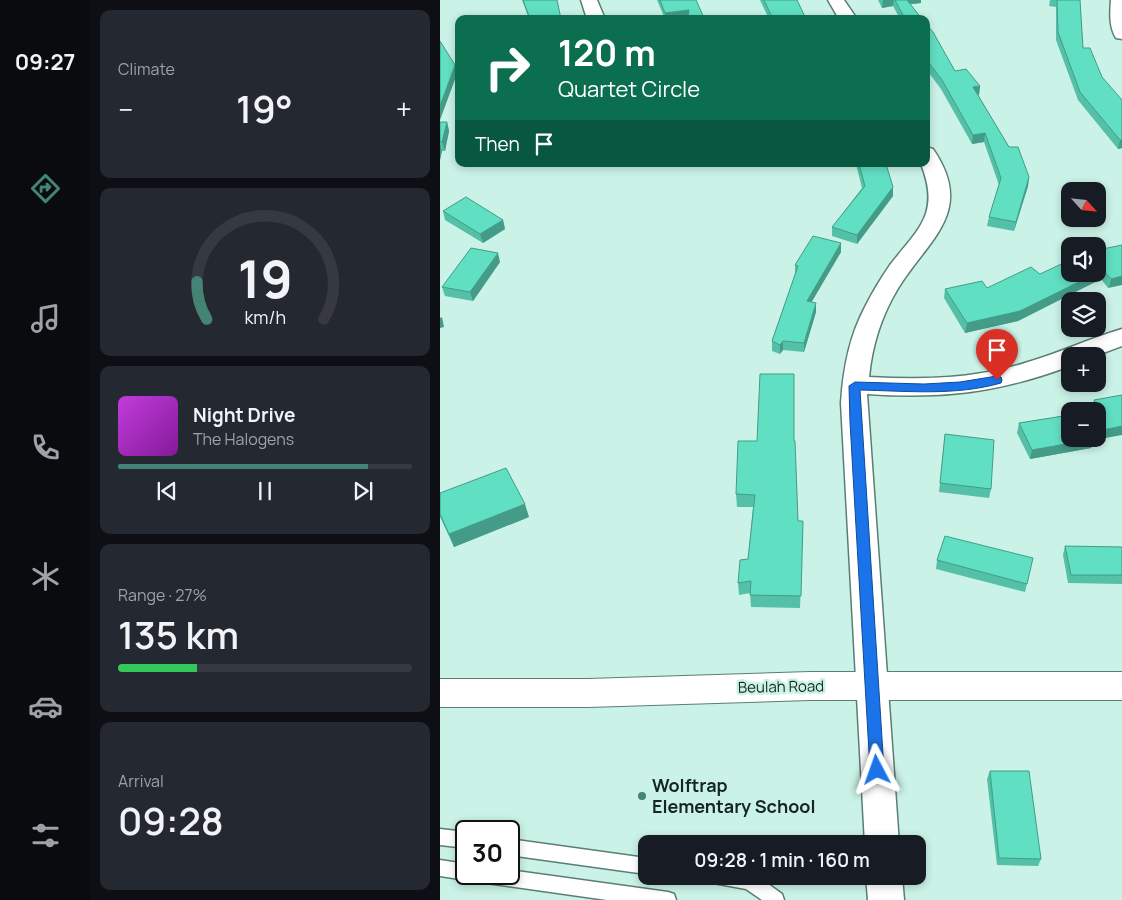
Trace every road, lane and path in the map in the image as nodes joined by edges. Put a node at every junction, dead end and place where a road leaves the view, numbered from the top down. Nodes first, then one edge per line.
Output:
1 (589, 0) edge
2 (836, 0) edge
3 (1119, 0) edge
4 (595, 15) edge
5 (845, 15) edge
6 (1122, 32) edge
7 (930, 163) edge
8 (1122, 337) edge
9 (1096, 347) edge
10 (1061, 361) edge
11 (855, 386) junction
12 (872, 686) junction
13 (1122, 686) edge
14 (440, 693) edge
15 (881, 835) edge
16 (440, 837) edge
17 (455, 839) edge
18 (520, 848) edge
19 (638, 865) edge
20 (440, 868) edge
21 (455, 870) edge
22 (520, 880) edge
23 (755, 885) edge
24 (885, 885) edge
25 (668, 900) edge
26 (776, 900) edge
27 (886, 900) edge

1 - 4 street
2 - 5 street
3 - 6 street
7 - 11 street
8 - 9 street
10 - 11 street
11 - 12 street
12 - 13 main road, Beulah Road
12 - 14 main road, Beulah Road
12 - 15 street
16 - 17 lane
18 - 19 lane
20 - 21 lane
22 - 25 lane
23 - 26 lane
24 - 27 street

